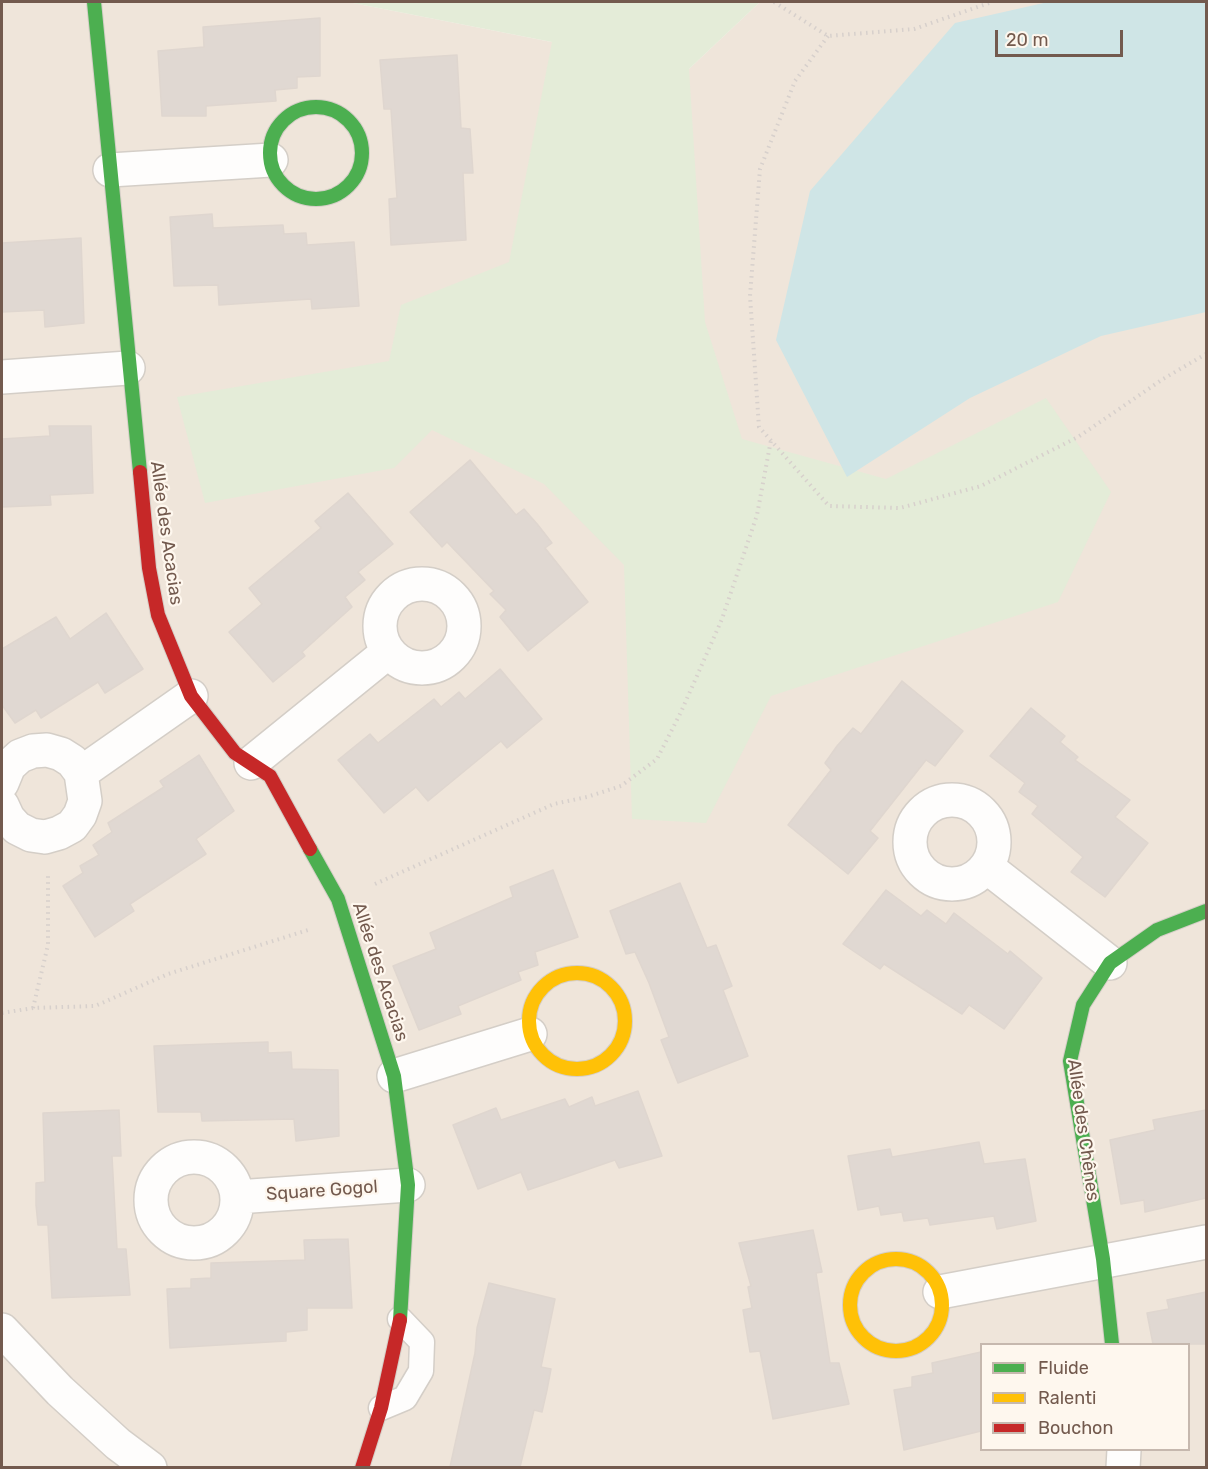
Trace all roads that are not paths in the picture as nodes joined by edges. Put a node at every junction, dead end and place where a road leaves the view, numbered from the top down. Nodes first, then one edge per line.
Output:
1 (94, 2) edge
2 (271, 160) junction
3 (111, 170) junction
4 (128, 368) junction
5 (2, 377) edge
6 (388, 652) dead end
7 (191, 696) junction
8 (251, 763) junction
9 (81, 773) junction
10 (2, 783) edge
11 (2, 806) edge
12 (987, 867) dead end
13 (1206, 911) edge
14 (1110, 963) junction
15 (530, 1035) junction
16 (394, 1076) junction
17 (408, 1185) junction
18 (237, 1197) dead end
19 (1206, 1242) edge
20 (1103, 1259) junction
21 (940, 1292) junction
22 (400, 1319) junction
23 (2, 1330) edge
24 (1112, 1343) edge
25 (381, 1408) junction
26 (1124, 1451) edge
27 (150, 1467) edge
28 (362, 1467) edge
29 (1123, 1467) edge

1 - 3 street, Allée des Acacias
2 - 2 street
2 - 3 street
3 - 4 street, Allée des Acacias
4 - 5 street
4 - 7 street, Allée des Acacias
6 - 8 street
7 - 8 street, Allée des Acacias
7 - 9 street
8 - 16 street, Allée des Acacias
9 - 10 street
9 - 11 street
12 - 14 street
13 - 14 street, Allée des Chênes
14 - 20 street, Allée des Chênes
15 - 15 street
15 - 16 street
16 - 17 street, Allée des Acacias
17 - 18 street, Square Gogol
17 - 22 street, Allée des Acacias
19 - 20 street
20 - 21 street
20 - 24 street, Allée des Chênes
21 - 21 street
22 - 25 street, Allée des Acacias
22 - 25 lane
23 - 27 street
25 - 28 street, Allée des Acacias
26 - 29 street

